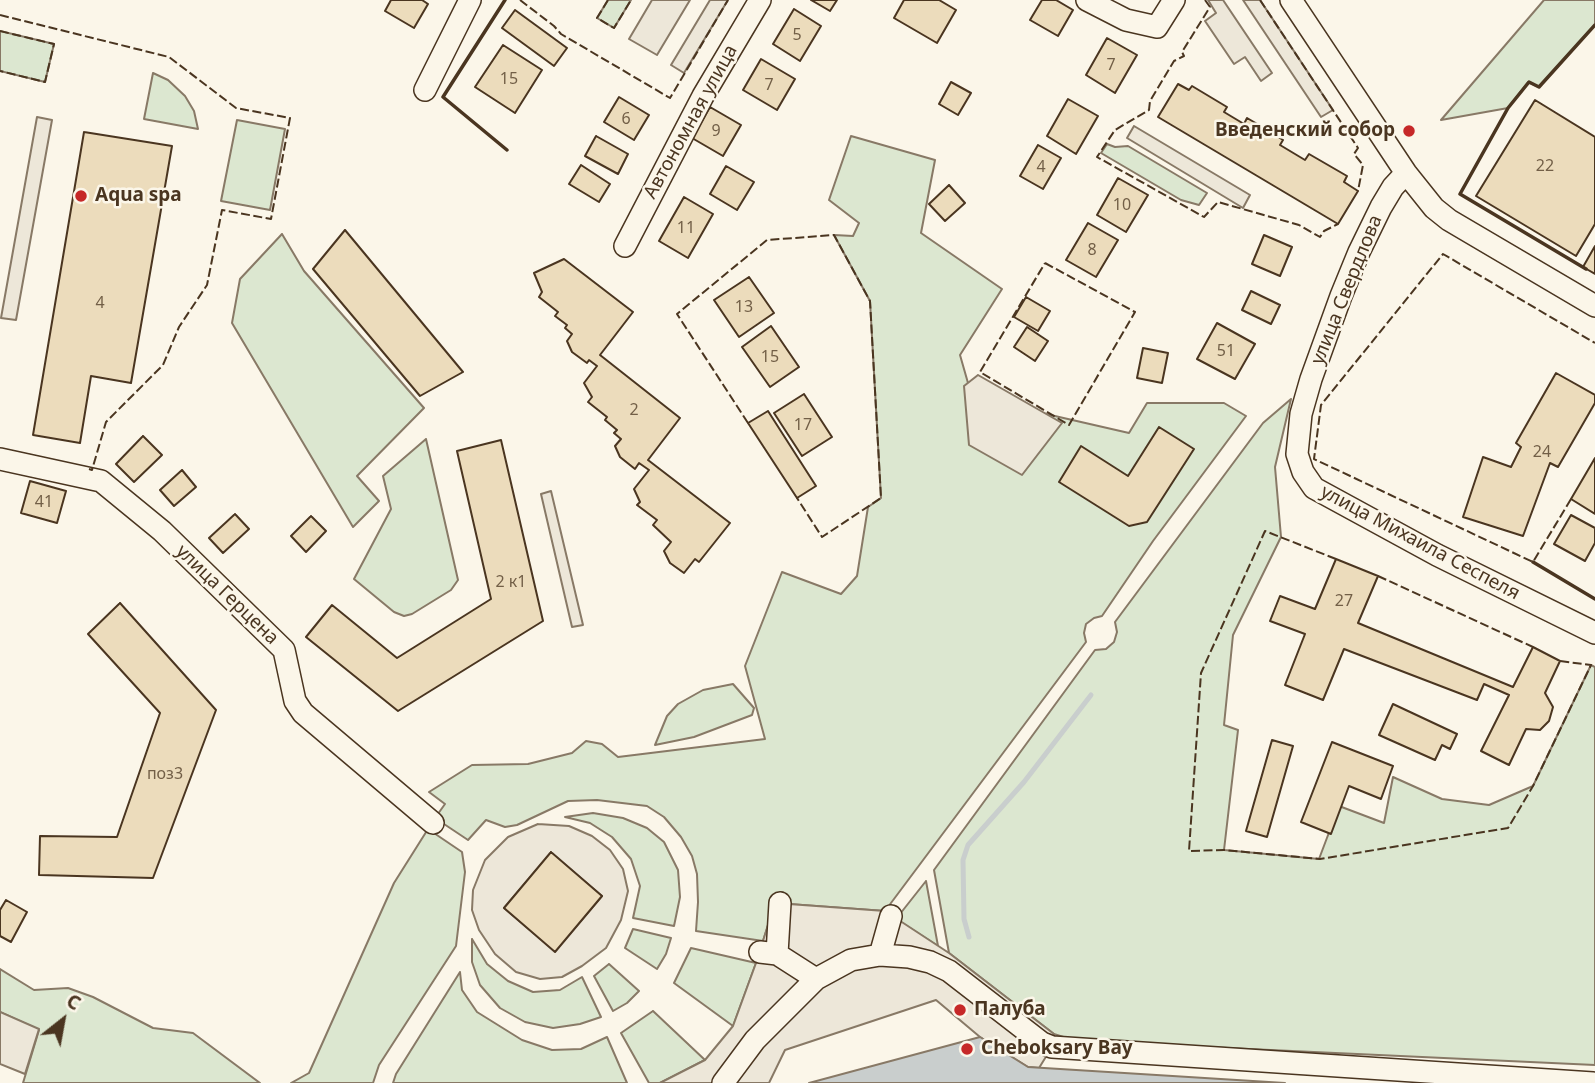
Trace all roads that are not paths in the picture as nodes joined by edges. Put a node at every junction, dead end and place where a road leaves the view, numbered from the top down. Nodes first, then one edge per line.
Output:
1 (470, 0) edge
2 (760, 0) edge
3 (1087, 0) edge
4 (1174, 0) edge
5 (1291, 0) edge
6 (425, 89) dead end
7 (1406, 173) junction
8 (625, 246) dead end
9 (1595, 306) edge
10 (1301, 414) joint
11 (0, 459) edge
12 (1595, 633) edge
13 (433, 823) dead end
14 (780, 903) dead end
15 (891, 916) dead end
16 (880, 955) junction
17 (816, 979) junction
18 (723, 1083) edge
19 (1593, 1083) edge

1 - 6 street
2 - 8 street, Автономная улица
3 - 4 street
5 - 7 street
7 - 9 street
7 - 10 street, улица Свердлова
10 - 12 street, улица Михаила Сеспеля
11 - 13 street, улица Герцена
14 - 17 street
15 - 16 street
16 - 17 street
16 - 19 street
17 - 18 street

